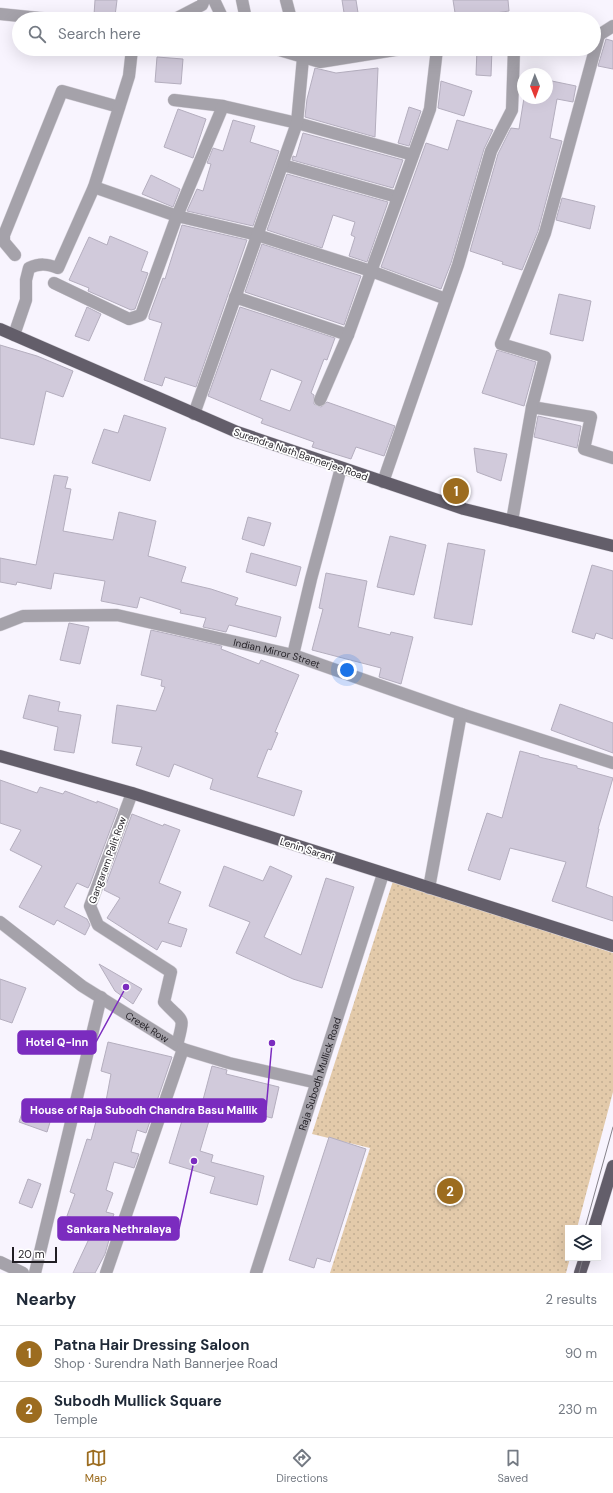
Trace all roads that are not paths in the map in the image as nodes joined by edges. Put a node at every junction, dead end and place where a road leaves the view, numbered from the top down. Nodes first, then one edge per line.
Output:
1 (204, 0) edge
2 (214, 0) edge
3 (242, 0) edge
4 (286, 0) edge
5 (188, 12) edge
6 (220, 12) edge
7 (245, 12) edge
8 (290, 12) edge
9 (0, 14) edge
10 (12, 15) edge
11 (613, 26) edge
12 (601, 33) edge
13 (131, 56) edge
14 (302, 56) edge
15 (306, 56) edge
16 (357, 56) edge
17 (436, 56) edge
18 (514, 56) edge
19 (591, 56) edge
20 (174, 100) dead end
21 (223, 106) junction
22 (119, 107) junction
23 (297, 123) junction
24 (413, 155) junction
25 (284, 165) junction
26 (94, 187) junction
27 (397, 198) junction
28 (177, 216) junction
29 (257, 235) junction
30 (15, 255) dead end
31 (371, 271) junction
32 (54, 283) dead end
33 (235, 297) junction
34 (446, 299) junction
35 (0, 329) edge
36 (14, 335) junction
37 (348, 335) junction
38 (320, 400) dead end
39 (532, 407) junction
40 (194, 414) junction
41 (613, 458) edge
42 (342, 468) junction
43 (384, 482) junction
44 (512, 521) junction
45 (613, 546) edge
46 (0, 625) edge
47 (293, 655) junction
48 (462, 714) junction
49 (0, 756) edge
50 (613, 763) edge
51 (132, 793) junction
52 (383, 874) junction
53 (429, 888) junction
54 (0, 922) edge
55 (613, 946) edge
56 (101, 997) junction
57 (180, 1047) junction
58 (317, 1083) junction
59 (613, 1166) edge
60 (609, 1195) edge
61 (595, 1225) edge
62 (584, 1261) edge
63 (0, 1262) edge
64 (18, 1272) edge
65 (35, 1273) edge
66 (106, 1273) edge
67 (256, 1273) edge
68 (580, 1273) edge

1 - 5 street
2 - 6 street
3 - 7 street
4 - 8 street
9 - 10 street
11 - 12 street
13 - 22 street
14 - 23 street
15 - 16 street
17 - 24 street
18 - 34 street
19 - 39 street
20 - 21 street
21 - 23 street
21 - 28 street
22 - 26 street
22 - 30 street
23 - 24 street
23 - 25 street
24 - 27 street
25 - 27 street
25 - 29 street
26 - 28 street
26 - 36 street
27 - 31 street
28 - 29 street
28 - 32 street
29 - 31 street
29 - 33 street
31 - 34 street
31 - 37 street
33 - 37 street
33 - 40 street
34 - 43 street
35 - 36 main road, Surendra Nath Bannerjee Road
36 - 40 main road, Surendra Nath Bannerjee Road
37 - 38 street
39 - 41 street
39 - 44 street
40 - 42 main road, Surendra Nath Bannerjee Road
42 - 43 main road, Surendra Nath Bannerjee Road
42 - 47 street
43 - 44 main road, Surendra Nath Bannerjee Road
44 - 45 main road, Surendra Nath Bannerjee Road
46 - 47 street, Indian Mirror Street
47 - 48 street, Indian Mirror Street
48 - 50 street, Indian Mirror Street
48 - 53 street
49 - 51 main road, Lenin Sarani
51 - 52 main road, Lenin Sarani
51 - 57 street, Gangaram Palit Row
52 - 53 main road, Lenin Sarani
52 - 58 street, Raja Subodh Mullick Road
53 - 55 main road, Lenin Sarani
54 - 56 street, Creek Row
56 - 57 street, Creek Row
56 - 65 street
57 - 58 street, Creek Row
57 - 66 street
58 - 67 street, Raja Subodh Mullick Road
59 - 60 main road
60 - 61 main road
62 - 68 main road
63 - 64 street

